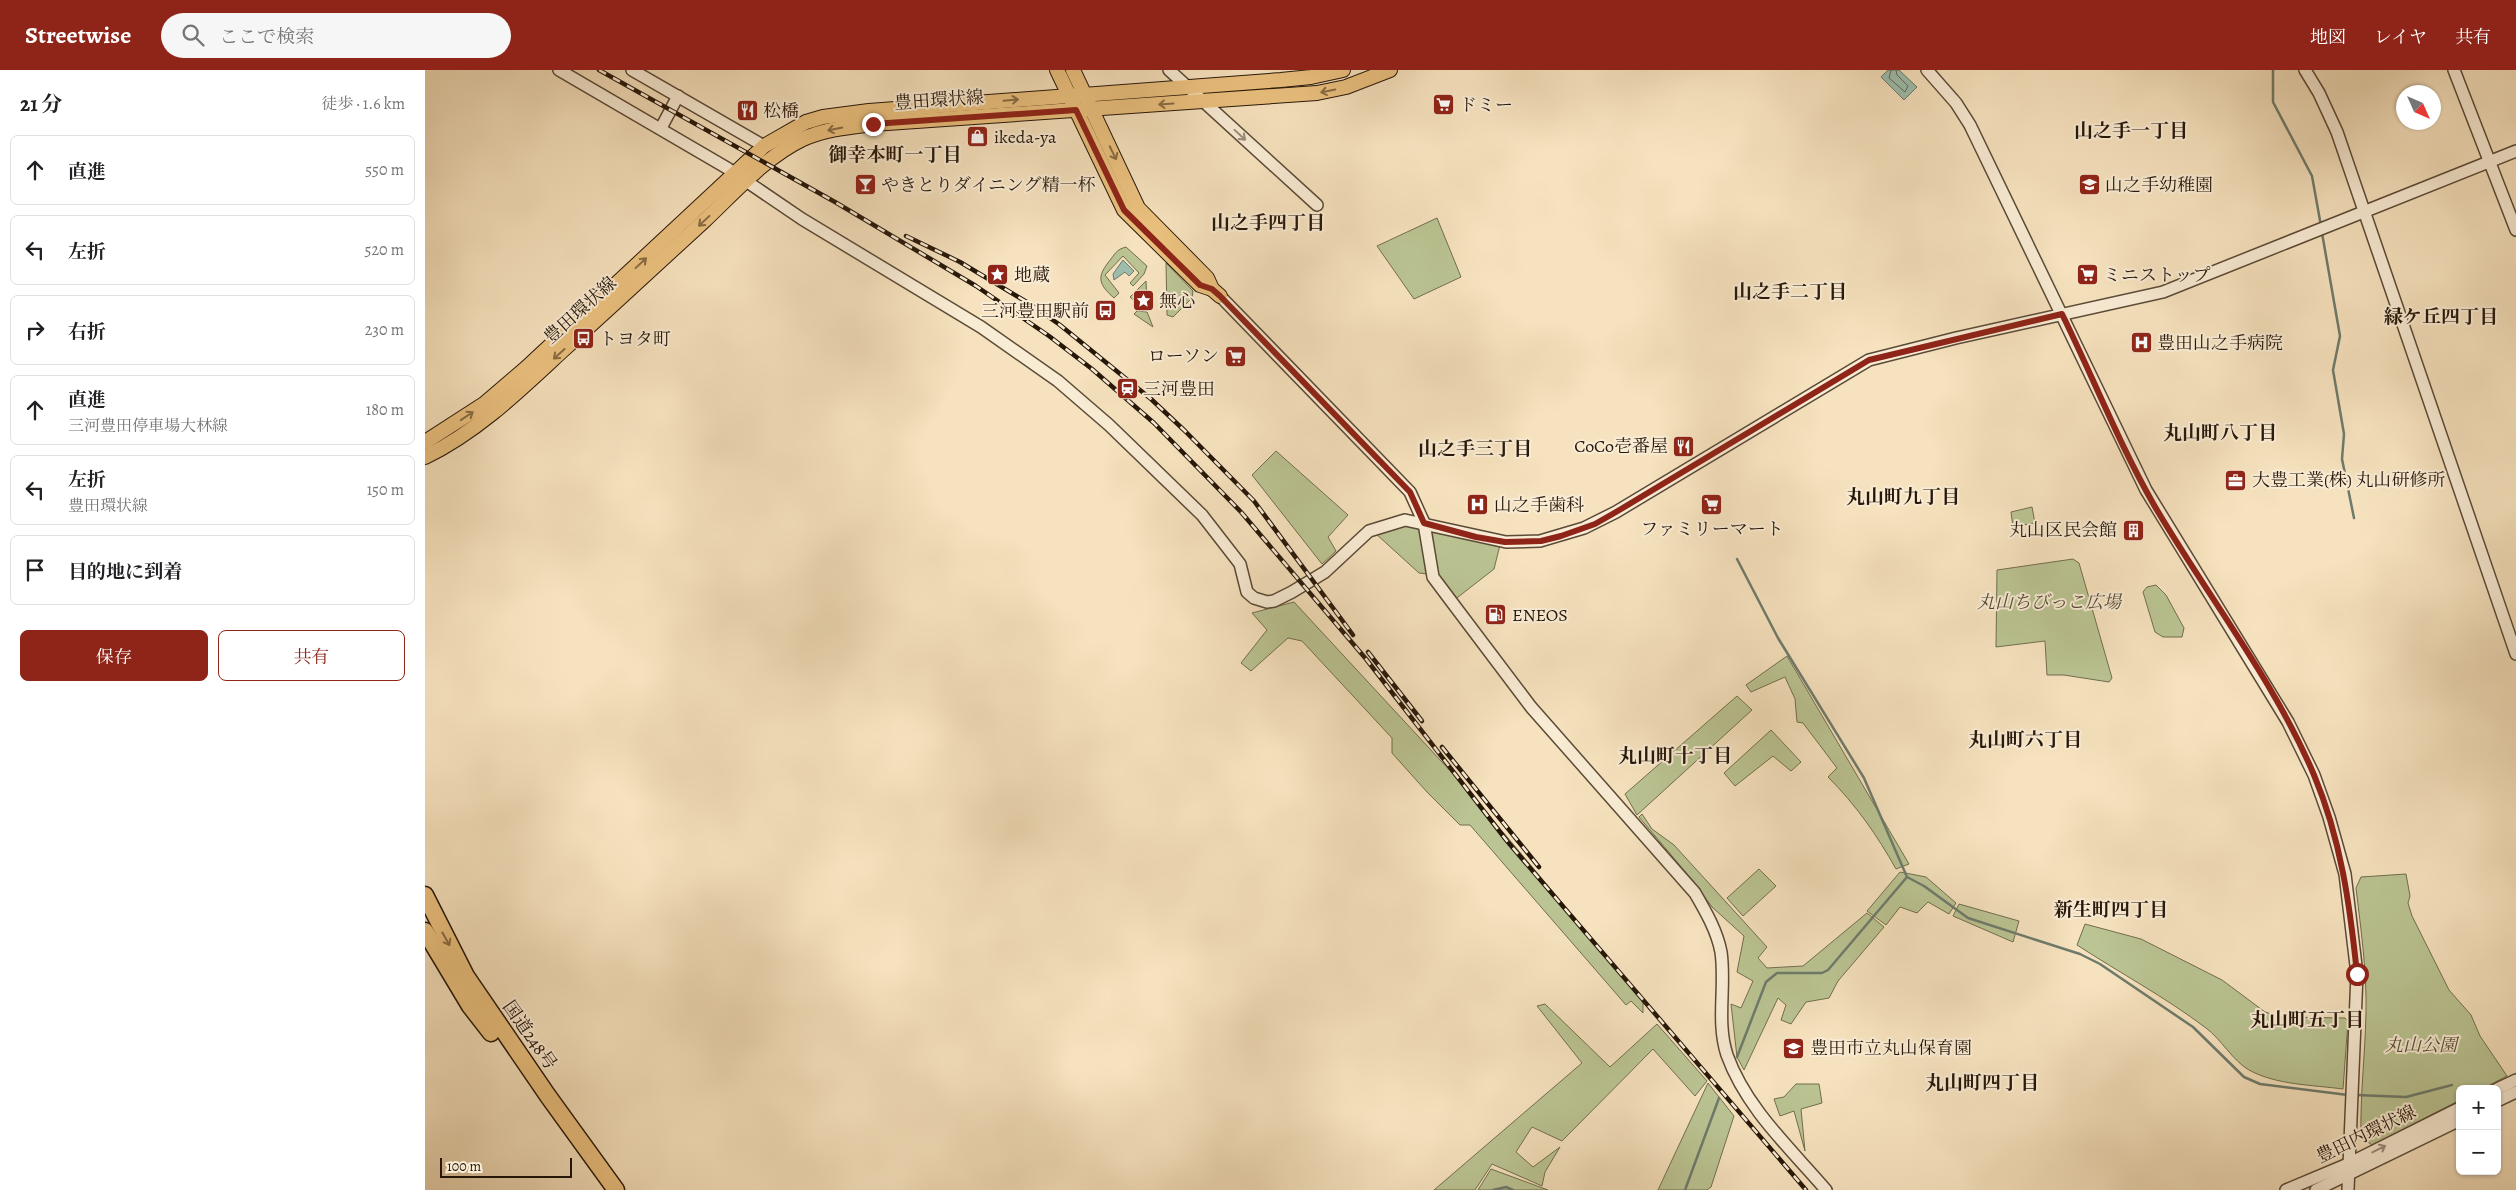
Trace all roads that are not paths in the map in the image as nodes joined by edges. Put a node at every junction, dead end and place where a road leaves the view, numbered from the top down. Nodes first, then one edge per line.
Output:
1 (559, 70) edge
2 (632, 70) edge
3 (1057, 70) edge
4 (1073, 70) edge
5 (1169, 70) edge
6 (1343, 70) edge
7 (1390, 70) edge
8 (1927, 70) edge
9 (2305, 70) edge
10 (2453, 70) edge
11 (1187, 86) junction
12 (1068, 94) junction
13 (1085, 94) junction
14 (678, 96) junction
15 (1204, 102) junction
16 (1092, 109) junction
17 (1076, 110) junction
18 (661, 128) junction
19 (765, 146) junction
20 (2516, 151) edge
21 (2490, 161) junction
22 (742, 177) junction
23 (1317, 205) dead end
24 (2364, 212) junction
25 (2516, 230) edge
26 (1216, 292) junction
27 (2062, 314) junction
28 (425, 442) edge
29 (425, 457) edge
30 (1424, 523) junction
31 (2516, 654) edge
32 (425, 895) edge
33 (425, 931) edge
34 (2516, 1080) edge
35 (2501, 1087) edge
36 (2516, 1092) edge
37 (2501, 1099) edge
38 (2456, 1110) edge
39 (2456, 1122) edge
40 (2348, 1170) junction
41 (602, 1190) edge
42 (616, 1190) edge
43 (1826, 1190) edge
44 (2286, 1190) edge
45 (2316, 1190) edge
46 (2347, 1190) edge

1 - 18 street
2 - 14 street
3 - 12 main road
4 - 13 main road
5 - 11 street
6 - 11 main road, 豊田環状線
7 -> 15 main road, 豊田環状線
8 - 27 street
9 - 24 street
10 - 21 street
11 - 13 main road, 豊田環状線
11 - 15 street
12 - 13 main road, 豊田環状線
12 - 17 main road
19 -> 12 main road, 豊田環状線
13 - 16 main road
14 - 18 street
14 - 19 street
15 -> 16 main road, 豊田環状線
15 -> 23 street
16 - 17 main road, 豊田環状線
16 -> 26 main road
17 -> 22 main road, 豊田環状線
17 - 26 main road
18 - 22 street
19 - 22 main road, 豊田環状線
20 - 21 street
21 - 24 street
21 - 25 street
28 -> 22 main road, 豊田環状線
22 -> 29 main road, 豊田環状線
22 - 30 street
24 - 27 street
24 - 31 street
26 - 30 street
27 - 30 street
27 - 40 street
30 - 43 street
32 -> 42 highway, 国道248号
33 - 41 highway, 国道248号
34 - 35 street
36 - 37 street
40 -> 38 street, 豊田内環状線
39 - 40 street, 豊田内環状線
40 - 44 street, 豊田内環状線
40 - 45 street, 豊田内環状線
40 - 46 street

